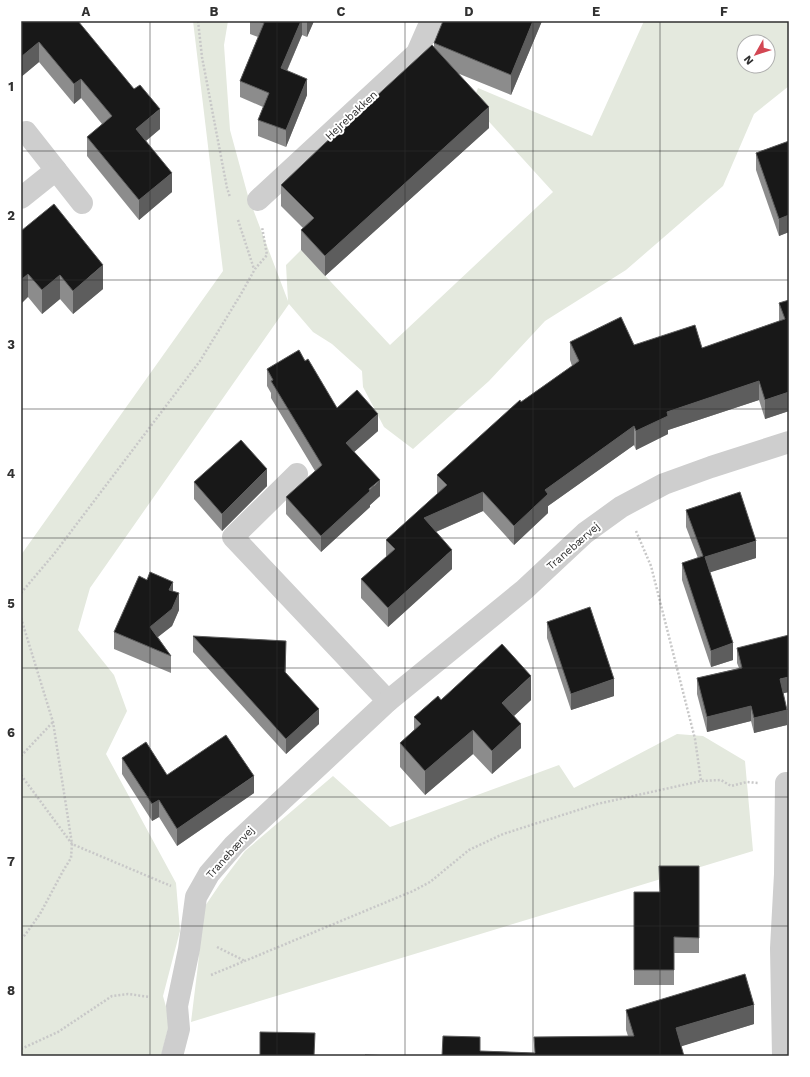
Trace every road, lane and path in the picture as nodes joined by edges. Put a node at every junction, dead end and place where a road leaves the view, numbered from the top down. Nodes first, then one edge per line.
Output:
1 (198, 21) edge
2 (431, 21) edge
3 (26, 132) dead end
4 (56, 170) junction
5 (21, 198) edge
6 (258, 200) joint
7 (82, 203) dead end
8 (232, 203) dead end
9 (237, 218) dead end
10 (255, 269) junction
11 (789, 442) edge
12 (297, 474) dead end
13 (621, 507) junction
14 (21, 593) edge
15 (21, 618) edge
16 (388, 701) junction
17 (53, 722) junction
18 (21, 756) edge
19 (21, 775) edge
20 (701, 782) junction
21 (787, 783) edge
22 (72, 844) junction
23 (196, 897) junction
24 (21, 938) edge
25 (182, 983) junction
26 (177, 1006) junction
27 (21, 1049) edge
28 (172, 1056) edge
29 (783, 1056) edge

1 - 8 path
2 - 6 street, Hejrebakken
3 - 4 street
4 - 5 street
4 - 7 street
6 - 10 path
9 - 10 path
10 - 14 path
11 - 13 street, Tranebærvej
12 - 16 street
13 - 16 street, Tranebærvej
13 - 20 path
15 - 17 path
16 - 23 street, Tranebærvej
17 - 18 path
17 - 22 path
19 - 22 path
20 - 21 path
20 - 25 path
21 - 29 street
22 - 23 path
22 - 24 path
23 - 25 street, Tranebærvej
25 - 26 street, Tranebærvej
26 - 27 path
26 - 28 street, Tranebærvej

